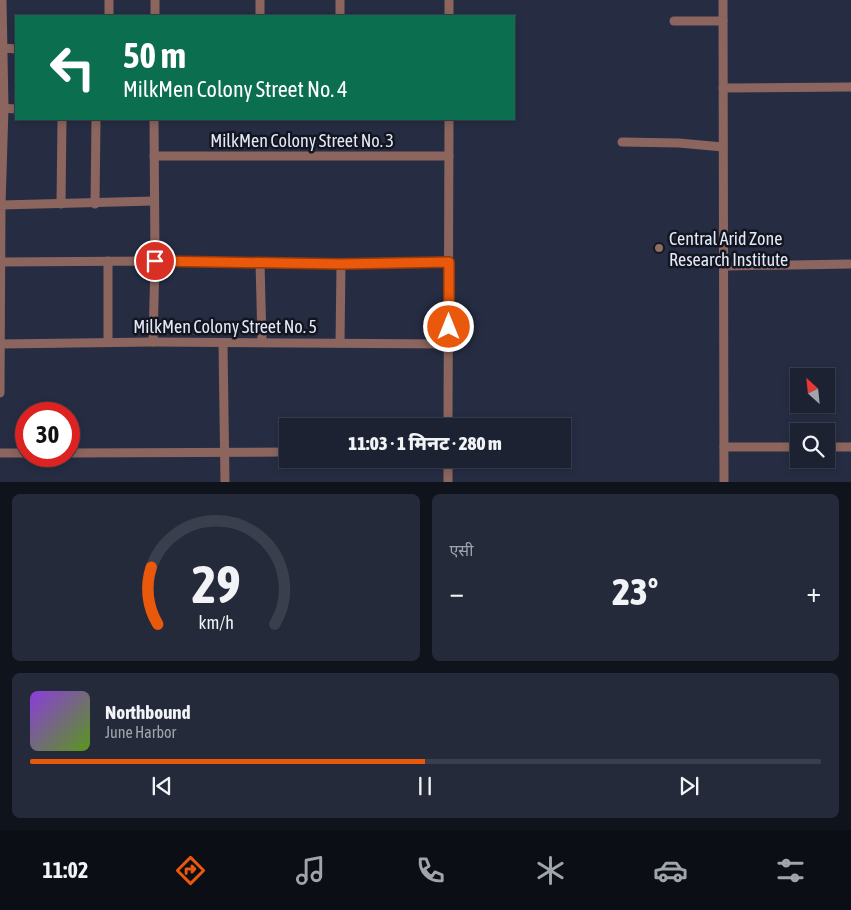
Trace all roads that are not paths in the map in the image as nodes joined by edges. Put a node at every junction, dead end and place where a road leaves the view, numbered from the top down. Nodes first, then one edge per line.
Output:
1 (2, 0) edge
2 (108, 0) edge
3 (155, 0) edge
4 (260, 0) edge
5 (340, 0) edge
6 (449, 0) edge
7 (723, 0) edge
8 (109, 15) edge
9 (155, 15) edge
10 (260, 15) edge
11 (340, 15) edge
12 (449, 15) edge
13 (674, 21) dead end
14 (723, 21) junction
15 (3, 48) junction
16 (15, 49) edge
17 (851, 87) edge
18 (723, 88) junction
19 (2, 108) edge
20 (15, 109) edge
21 (62, 120) edge
22 (96, 120) edge
23 (154, 120) edge
24 (449, 120) edge
25 (622, 142) dead end
26 (723, 147) junction
27 (154, 156) junction
28 (449, 156) junction
29 (154, 201) junction
30 (62, 204) junction
31 (95, 204) junction
32 (0, 205) edge
33 (108, 261) junction
34 (155, 261) junction
35 (1, 262) edge
36 (260, 262) junction
37 (449, 262) junction
38 (341, 264) junction
39 (851, 264) edge
40 (724, 266) junction
41 (108, 342) junction
42 (153, 342) junction
43 (262, 342) junction
44 (223, 343) junction
45 (340, 343) junction
46 (0, 344) edge
47 (449, 344) junction
48 (0, 394) edge
49 (448, 418) edge
50 (724, 447) junction
51 (790, 447) edge
52 (835, 447) edge
53 (851, 447) edge
54 (279, 452) edge
55 (0, 453) edge
56 (15, 453) edge
57 (80, 453) edge
58 (224, 453) junction
59 (448, 468) edge
60 (225, 482) edge
61 (448, 482) edge
62 (724, 482) edge

1 - 15 street
2 - 8 street
3 - 9 street
4 - 10 street
5 - 11 street
6 - 12 street
7 - 14 street
13 - 14 street
14 - 18 street
15 - 16 street
15 - 19 street
17 - 18 street
18 - 26 street
19 - 20 street
19 - 32 street
21 - 30 street
22 - 31 street
23 - 27 street
24 - 28 street
25 - 26 street
26 - 40 street
27 - 28 street, MilkMen Colony Street No. 3
27 - 29 street
28 - 37 street
29 - 31 street
29 - 34 street
30 - 31 street
30 - 32 street
32 - 35 street
33 - 34 street
33 - 35 street
33 - 41 street
34 - 36 street
34 - 42 street
35 - 46 street
36 - 38 street
36 - 43 street
37 - 38 street
37 - 47 street
38 - 45 street
39 - 40 street
40 - 50 street
41 - 42 street, MilkMen Colony Street No. 5
41 - 46 street, MilkMen Colony Street No. 5
42 - 44 street, MilkMen Colony Street No. 5
43 - 44 street, MilkMen Colony Street No. 5
43 - 45 street, MilkMen Colony Street No. 5
44 - 58 street
45 - 47 street, MilkMen Colony Street No. 5
46 - 48 street
47 - 49 street
50 - 51 street
50 - 62 street
52 - 53 street
54 - 58 street
55 - 56 street
57 - 58 street
58 - 60 street
59 - 61 street

